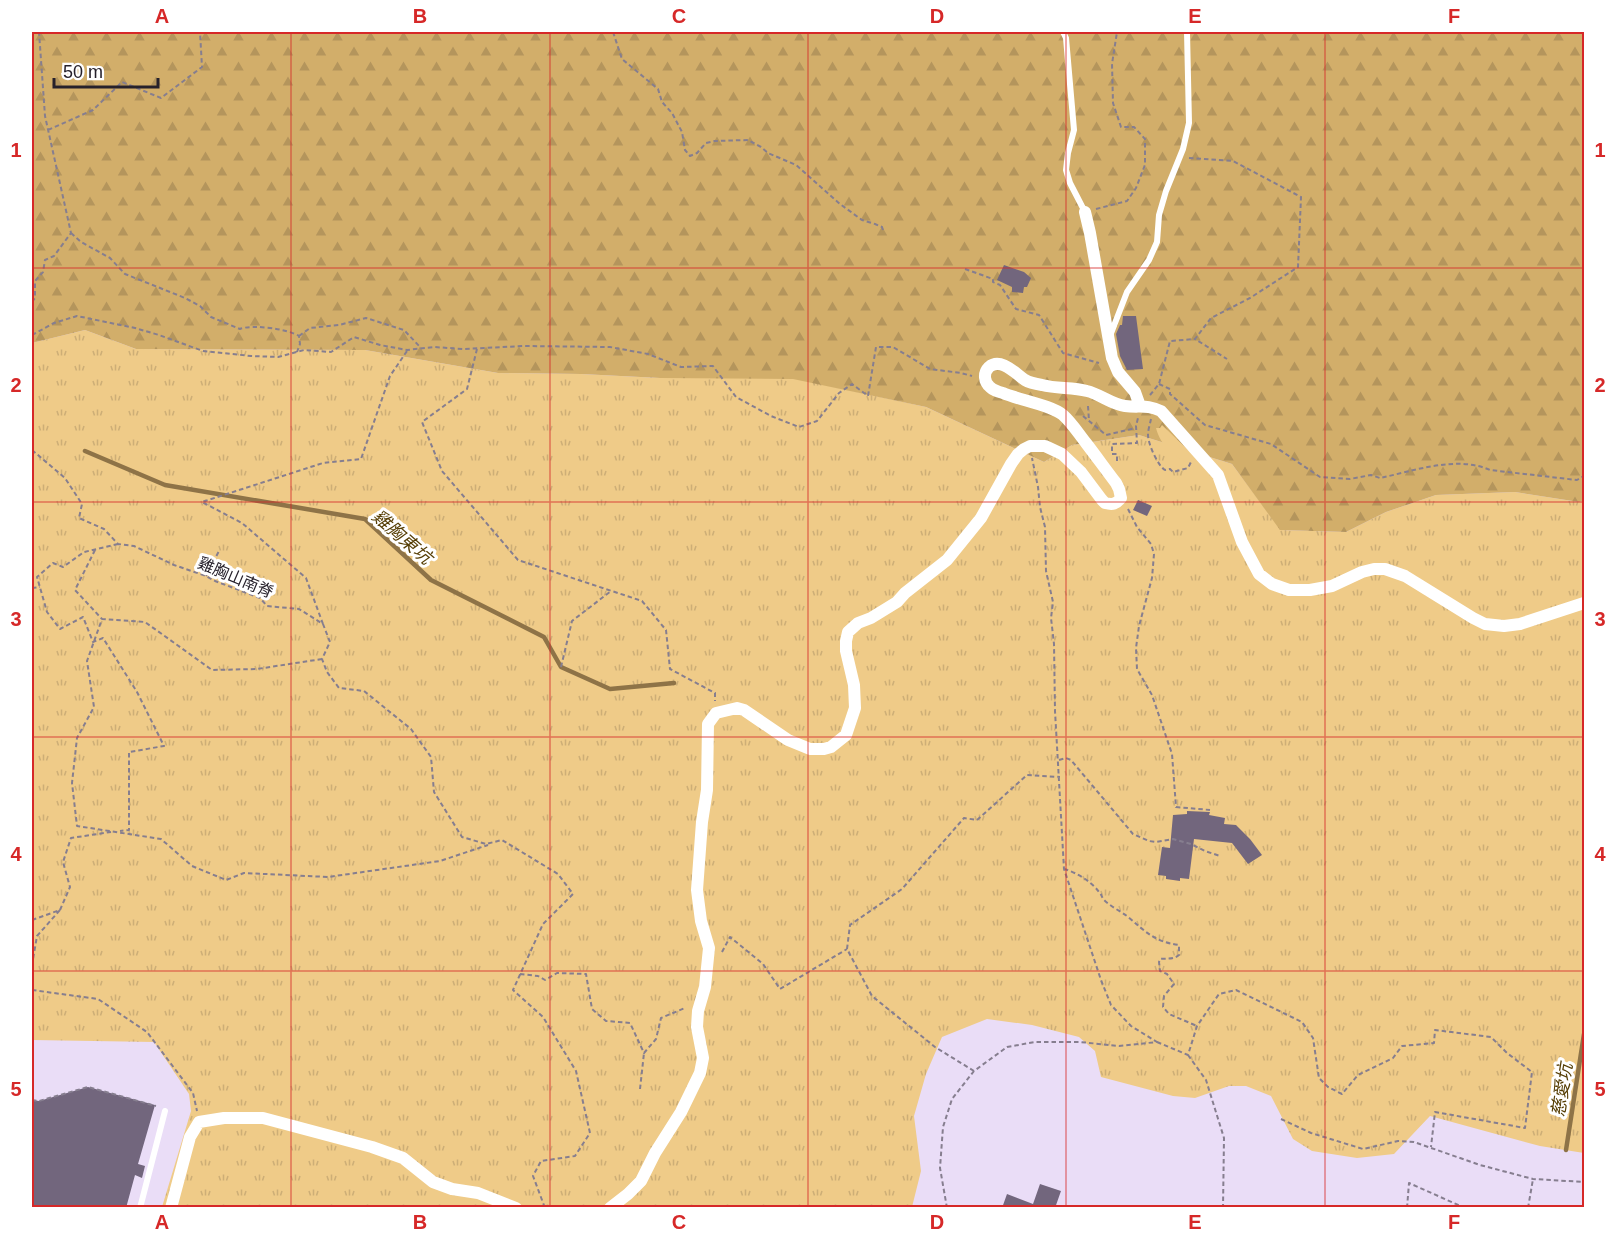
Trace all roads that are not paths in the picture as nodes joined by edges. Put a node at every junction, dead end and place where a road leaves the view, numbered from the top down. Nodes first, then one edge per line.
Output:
1 (1064, 32) edge
2 (1187, 32) edge
3 (1085, 212) joint
4 (1109, 340) junction
5 (1139, 412) junction
6 (1584, 603) edge
7 (165, 1111) road end
8 (140, 1208) edge
9 (171, 1208) edge
10 (516, 1208) edge
11 (610, 1208) edge

1 - 3 lane
2 - 4 lane
3 - 4 street
4 - 5 street
5 - 6 street
5 - 11 street
7 - 8 lane
9 - 10 street

